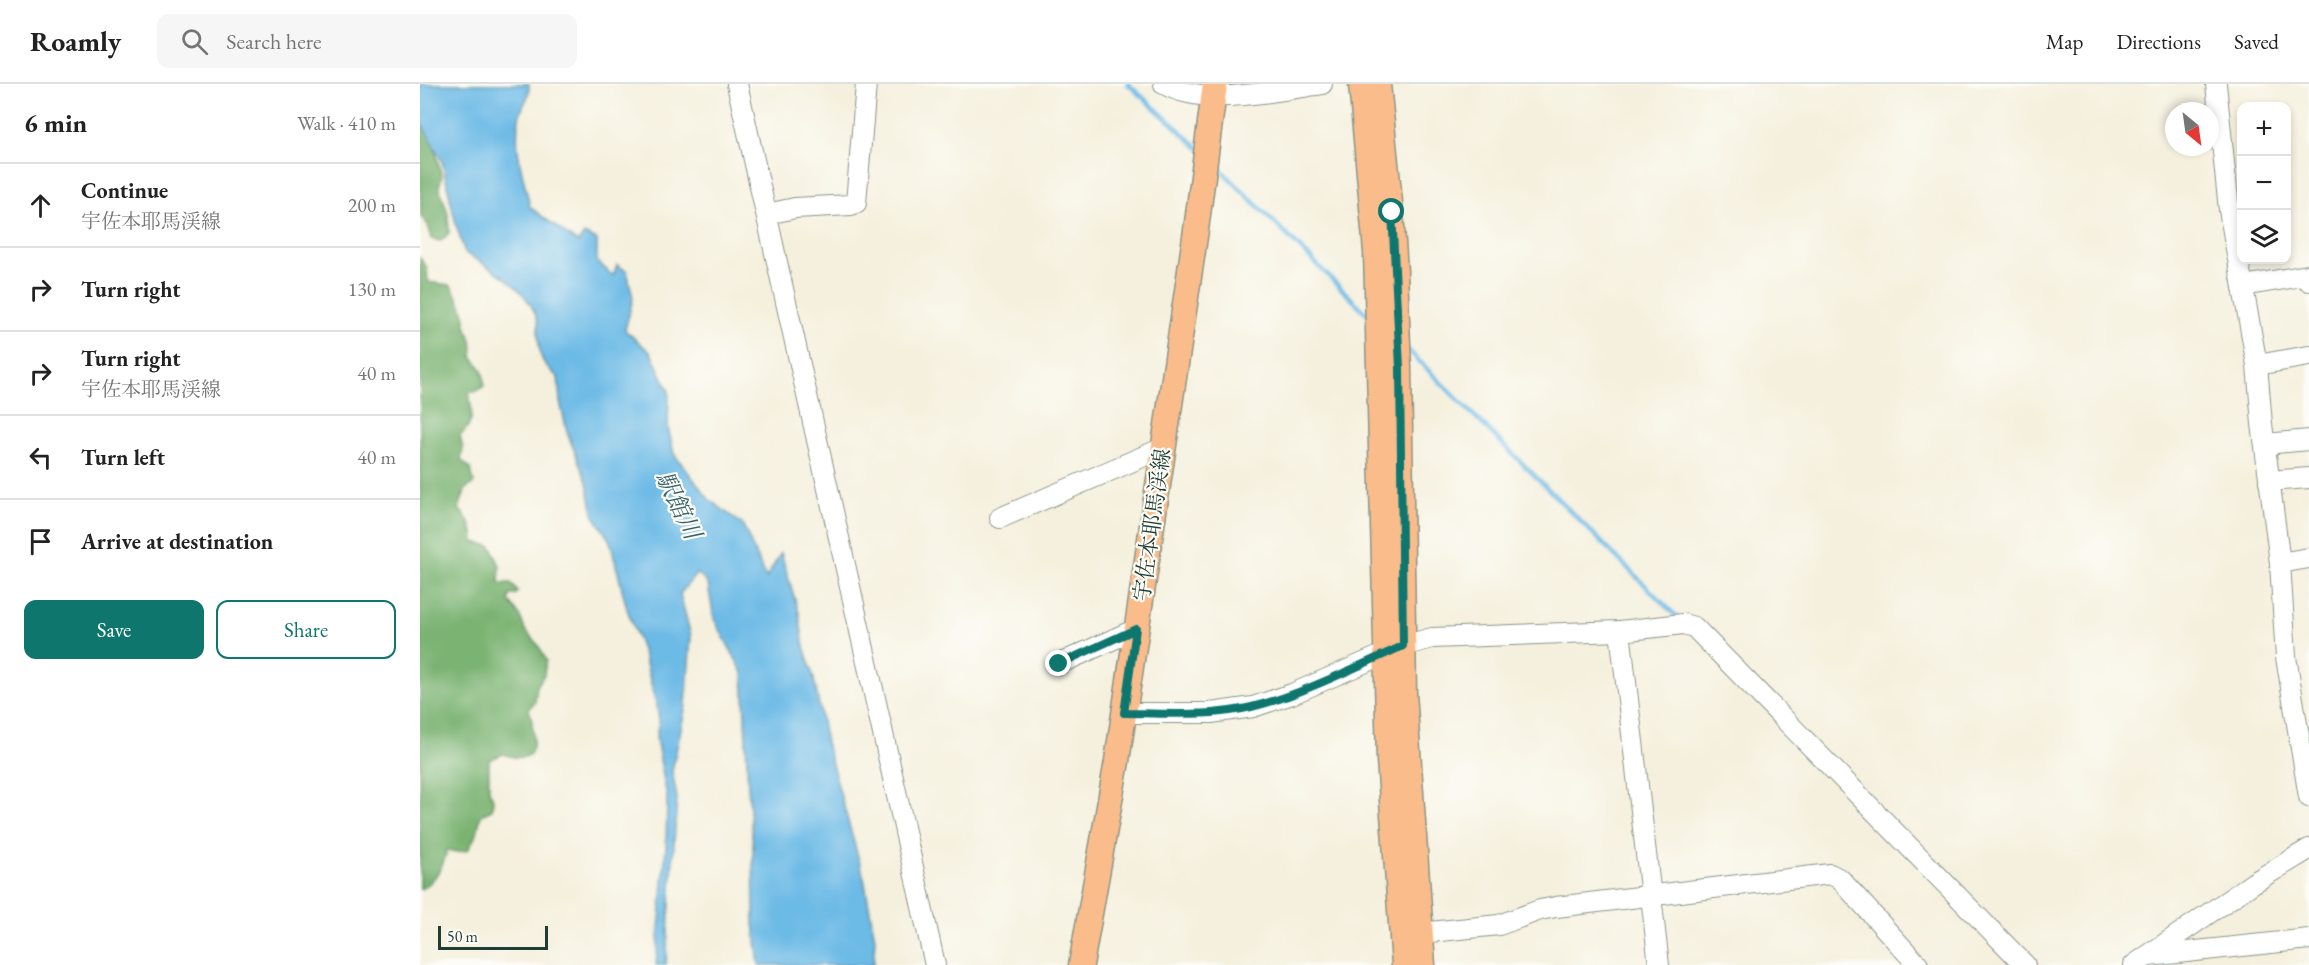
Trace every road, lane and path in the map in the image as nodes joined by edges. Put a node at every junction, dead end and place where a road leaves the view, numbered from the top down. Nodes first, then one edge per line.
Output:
1 (737, 84) edge
2 (866, 84) edge
3 (1164, 84) edge
4 (1322, 84) edge
5 (1361, 84) edge
6 (1378, 84) edge
7 (2216, 84) edge
8 (1214, 90) edge
9 (767, 214) junction
10 (2309, 281) edge
11 (2243, 286) junction
12 (2309, 356) edge
13 (2257, 365) junction
14 (2309, 440) edge
15 (2265, 444) junction
16 (1163, 448) junction
17 (2309, 478) edge
18 (2270, 481) junction
19 (1000, 518) dead end
20 (2309, 558) edge
21 (2280, 562) junction
22 (1136, 629) junction
23 (1620, 632) junction
24 (1395, 649) junction
25 (1059, 664) dead end
26 (1124, 713) junction
27 (2309, 797) edge
28 (2309, 849) edge
29 (1651, 895) junction
30 (1420, 933) junction
31 (2309, 939) edge
32 (2140, 961) edge
33 (934, 965) edge
34 (1081, 965) edge
35 (1404, 965) edge
36 (1423, 965) edge
37 (1659, 965) edge
38 (1918, 965) edge
39 (2025, 965) edge

1 - 9 street
2 - 9 street
3 - 8 street
4 - 8 street
5 - 24 main road
6 - 24 main road
7 - 11 street
8 - 16 main road, 宇佐本耶馬渓線
9 - 33 street
10 - 11 street
11 - 13 street
12 - 13 street
13 - 15 street
14 - 15 street
15 - 18 street
16 - 19 street
16 - 22 main road, 宇佐本耶馬渓線
17 - 18 street
18 - 21 street
20 - 21 street
21 - 27 street
22 - 25 street
22 - 26 main road, 宇佐本耶馬渓線
23 - 24 street
23 - 29 street
23 - 39 street
24 - 26 street
24 - 30 main road
24 - 35 main road
26 - 34 main road, 宇佐本耶馬渓線
28 - 32 street
29 - 30 street
29 - 37 street
29 - 38 street
30 - 36 main road
31 - 32 street

